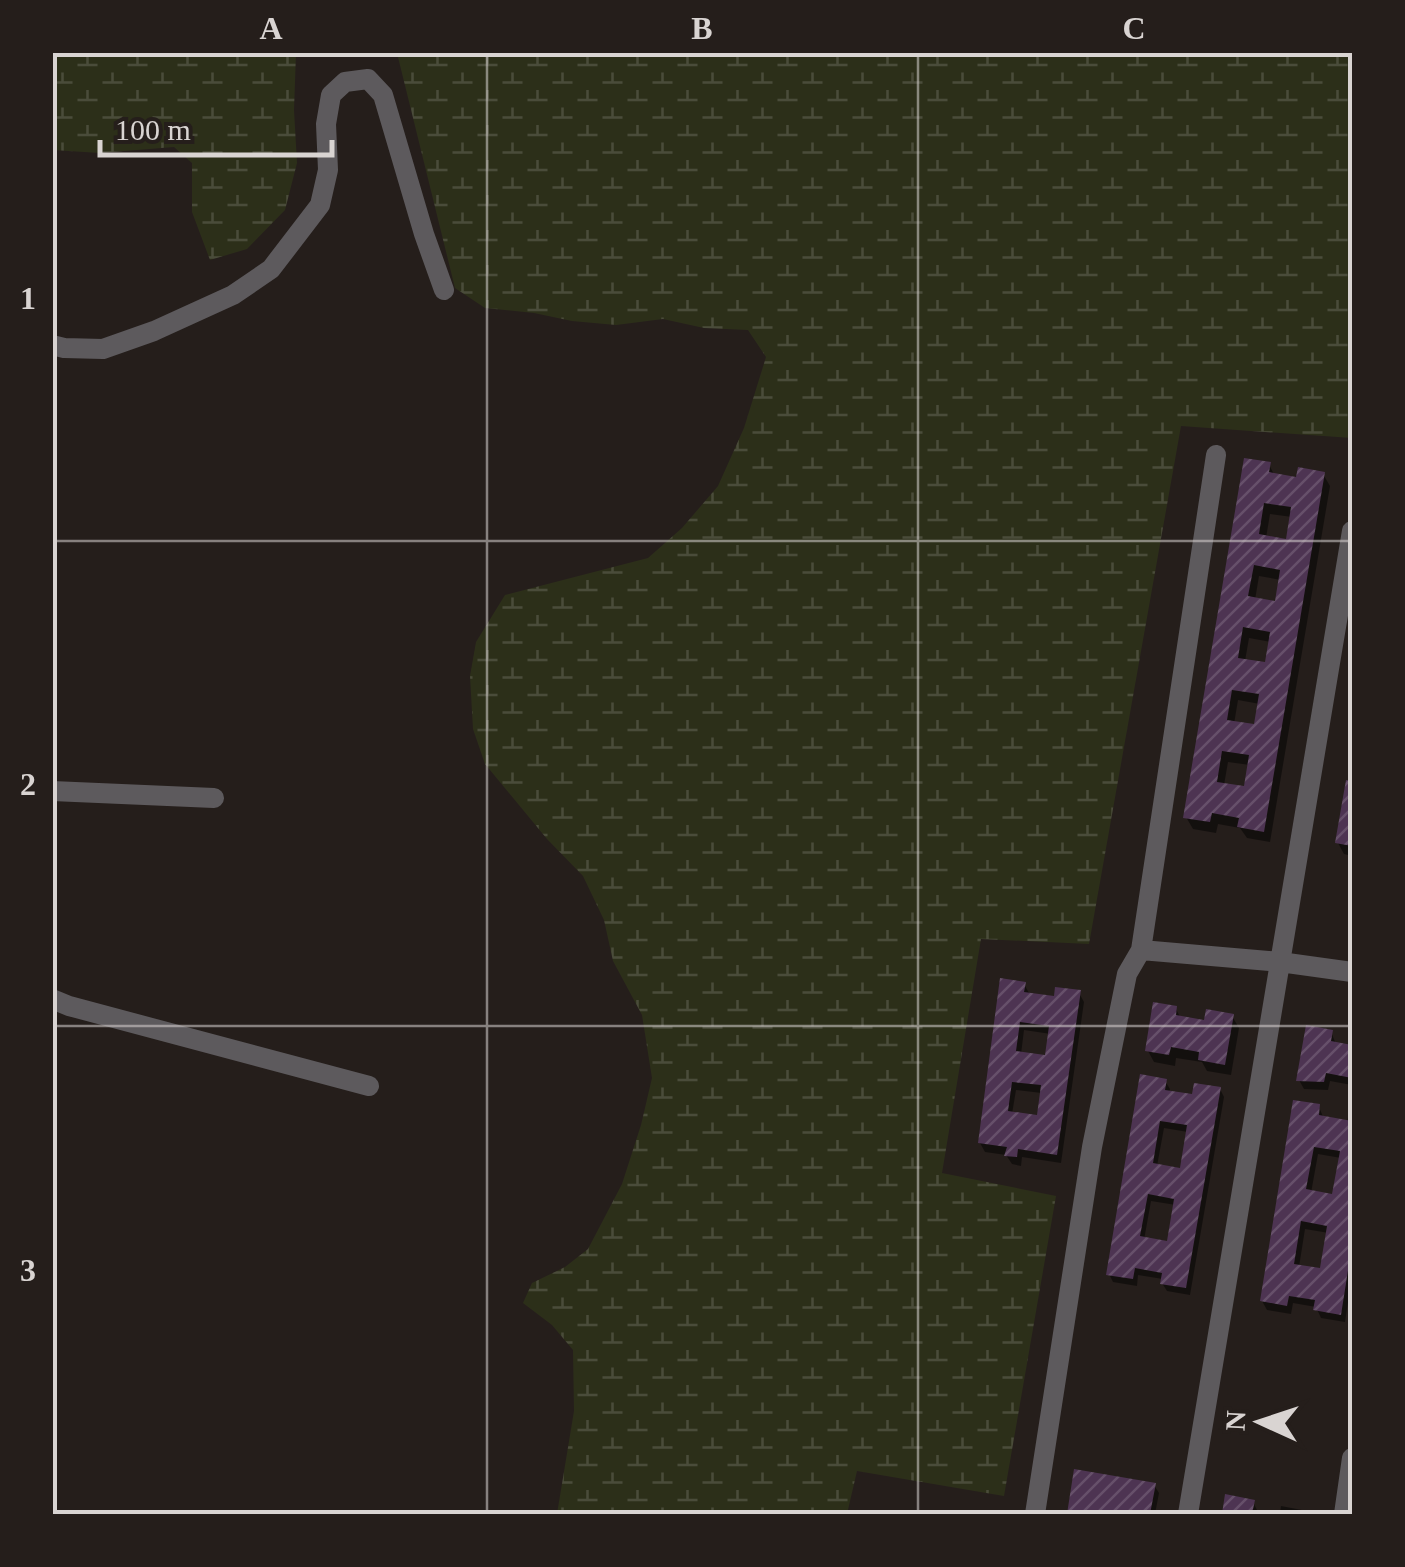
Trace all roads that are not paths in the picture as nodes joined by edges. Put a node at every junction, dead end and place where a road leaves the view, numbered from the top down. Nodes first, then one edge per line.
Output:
1 (444, 290) dead end
2 (52, 345) edge
3 (1216, 455) dead end
4 (1352, 531) edge
5 (52, 791) edge
6 (214, 798) dead end
7 (1141, 950) junction
8 (1280, 962) junction
9 (1352, 972) edge
10 (52, 999) edge
11 (369, 1086) dead end
12 (1352, 1458) edge
13 (1035, 1514) edge
14 (1188, 1514) edge
15 (1344, 1514) edge

1 - 2 street
3 - 7 street
4 - 8 street
5 - 6 street
7 - 8 street
7 - 13 street
8 - 9 street
8 - 14 street
10 - 11 street
12 - 15 street

